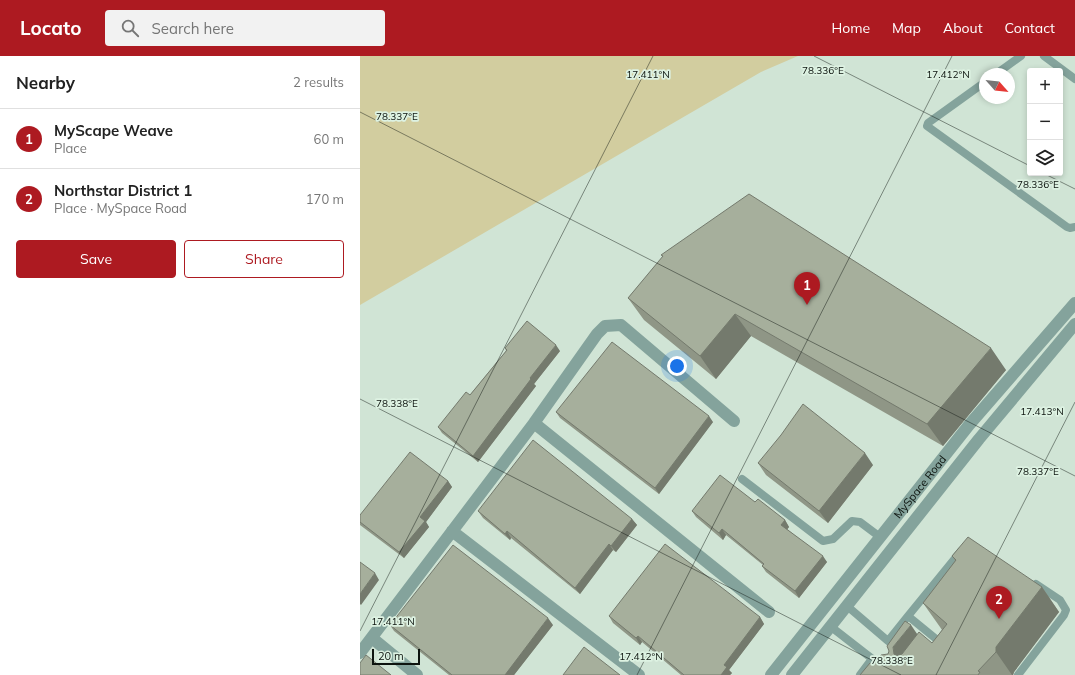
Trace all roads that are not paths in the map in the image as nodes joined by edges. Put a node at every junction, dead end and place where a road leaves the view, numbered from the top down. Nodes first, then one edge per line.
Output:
1 (1021, 56) edge
2 (1044, 56) edge
3 (1004, 68) edge
4 (1075, 79) edge
5 (979, 86) edge
6 (1075, 227) edge
7 (1075, 303) edge
8 (1075, 324) edge
9 (734, 421) dead end
10 (534, 423) junction
11 (742, 480) dead end
12 (452, 532) junction
13 (880, 537) junction
14 (965, 546) edge
15 (857, 565) junction
16 (870, 576) junction
17 (1028, 579) edge
18 (847, 606) junction
19 (769, 612) dead end
20 (908, 616) junction
21 (830, 626) junction
22 (372, 638) junction
23 (360, 653) edge
24 (933, 654) edge
25 (872, 659) junction
26 (417, 675) edge
27 (639, 675) edge
28 (771, 675) edge
29 (792, 675) edge
30 (860, 675) edge
31 (901, 675) edge
32 (1018, 675) edge

1 - 3 lane
2 - 4 lane
5 - 6 lane
7 - 13 street, MySpace Road
8 - 16 street, MySpace Road
9 - 10 street
10 - 12 street
10 - 19 street
11 - 13 lane
12 - 22 street
12 - 27 street
13 - 15 street, MySpace Road
14 - 20 lane
15 - 16 street
15 - 28 street, MySpace Road
16 - 18 street, MySpace Road
17 - 32 lane
18 - 20 lane
18 - 21 street, MySpace Road
20 - 24 lane
21 - 25 lane
21 - 29 street, MySpace Road
22 - 23 street
22 - 26 street
25 - 30 lane
25 - 31 lane

